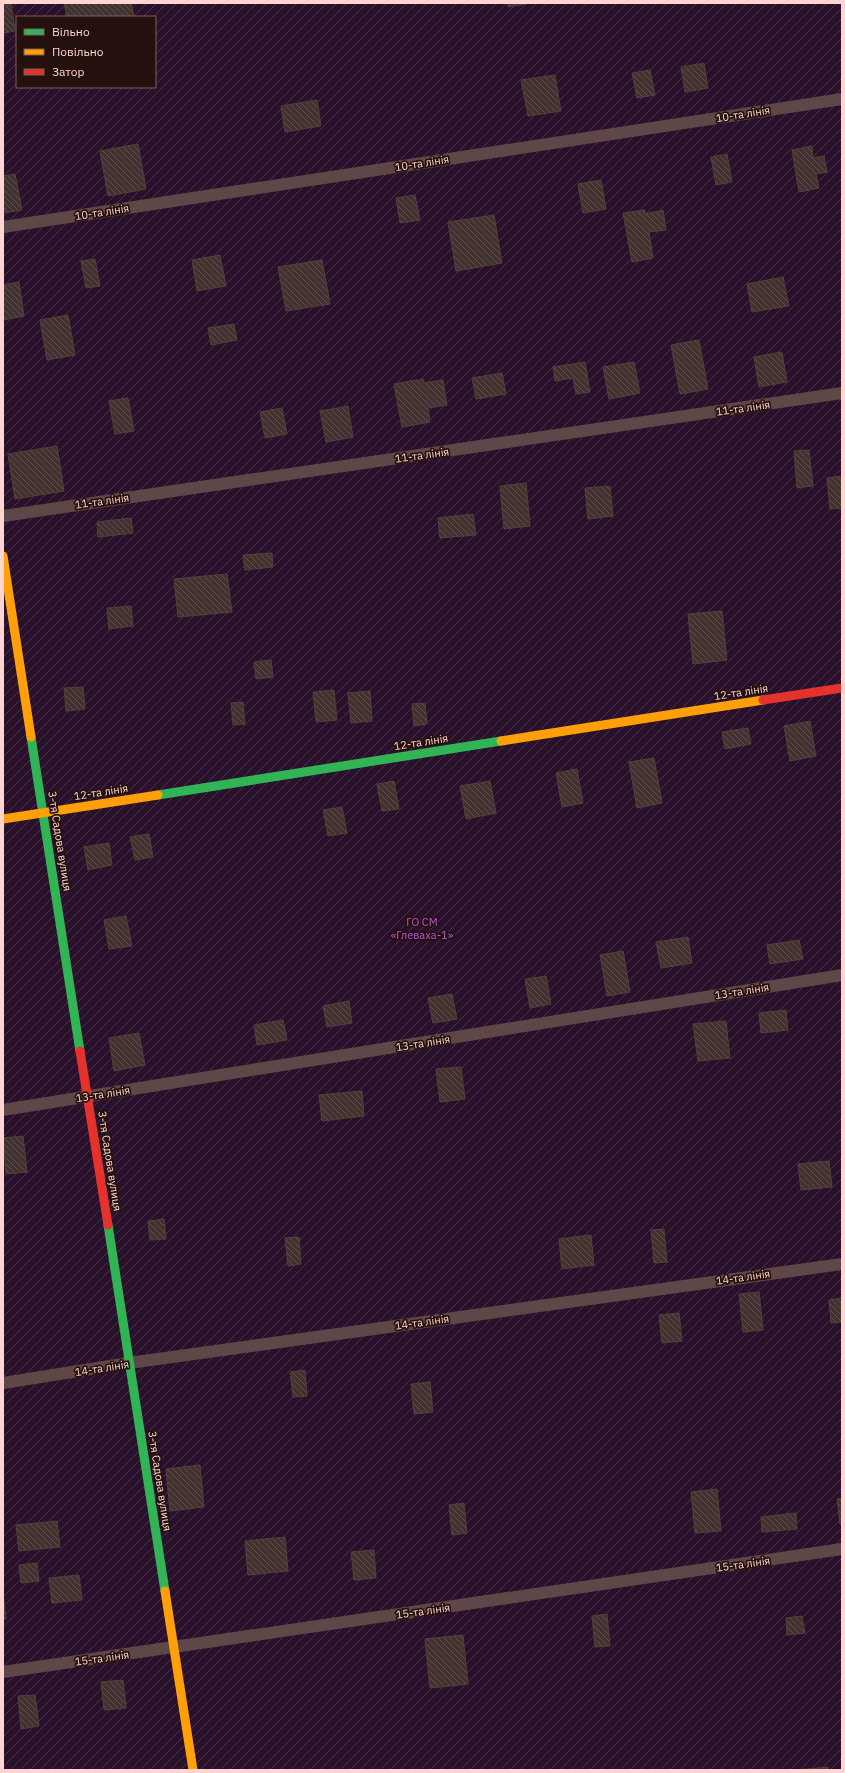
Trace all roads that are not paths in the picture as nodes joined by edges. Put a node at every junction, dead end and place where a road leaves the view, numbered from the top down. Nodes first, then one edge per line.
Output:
1 (842, 99) edge
2 (3, 227) edge
3 (842, 393) edge
4 (3, 516) edge
5 (3, 556) edge
6 (842, 688) edge
7 (43, 813) junction
8 (3, 819) edge
9 (842, 976) edge
10 (87, 1096) junction
11 (3, 1110) edge
12 (842, 1264) edge
13 (130, 1363) junction
14 (3, 1383) edge
15 (842, 1549) edge
16 (174, 1648) junction
17 (3, 1672) edge
18 (193, 1770) edge

1 - 2 lane, 10-та лінія
3 - 4 lane, 11-та лінія
5 - 7 street, 3-тя Садова вулиця
6 - 7 street, 12-та лінія
7 - 8 street, 12-та лінія
7 - 10 street, 3-тя Садова вулиця
9 - 10 lane, 13-та лінія
10 - 11 lane, 13-та лінія
10 - 13 street, 3-тя Садова вулиця
12 - 13 lane, 14-та лінія
13 - 14 lane, 14-та лінія
13 - 16 street, 3-тя Садова вулиця
15 - 16 lane, 15-та лінія
16 - 17 lane, 15-та лінія
16 - 18 street, 3-тя Садова вулиця

